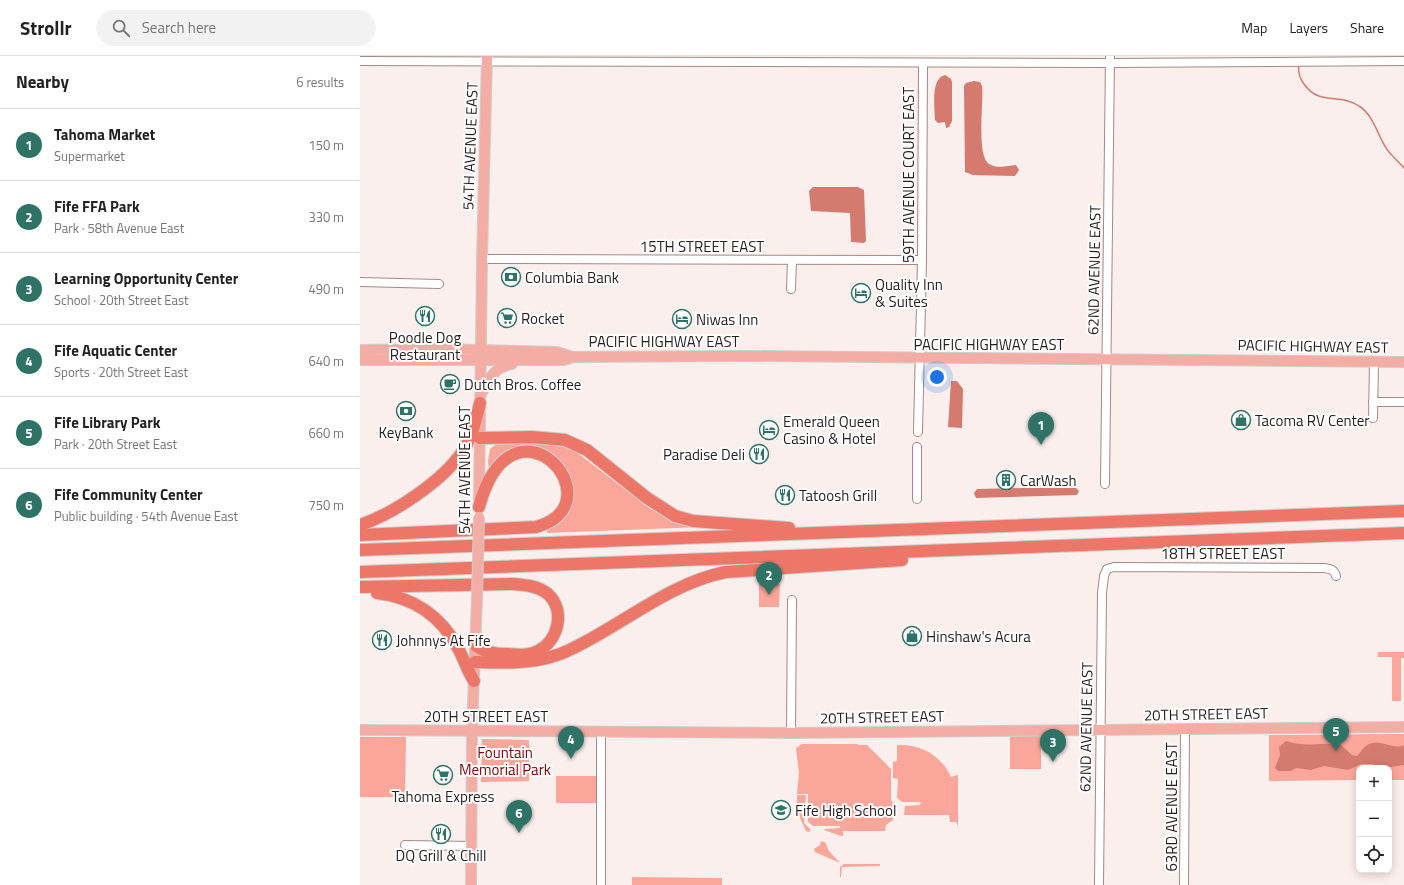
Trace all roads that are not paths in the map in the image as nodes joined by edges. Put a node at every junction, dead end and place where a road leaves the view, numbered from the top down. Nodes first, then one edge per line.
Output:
1 (487, 59) edge
2 (1217, 59) edge
3 (1110, 60) edge
4 (360, 61) edge
5 (1404, 61) edge
6 (922, 62) junction
7 (482, 259) junction
8 (792, 260) junction
9 (922, 260) junction
10 (360, 282) edge
11 (440, 284) dead end
12 (791, 289) dead end
13 (360, 350) edge
14 (481, 355) junction
15 (573, 357) junction
16 (918, 358) junction
17 (360, 360) edge
18 (528, 360) junction
19 (1106, 360) junction
20 (1374, 361) junction
21 (1404, 362) edge
22 (480, 399) junction
23 (1373, 402) junction
24 (1404, 402) edge
25 (1373, 418) dead end
26 (918, 432) dead end
27 (480, 438) junction
28 (917, 447) dead end
29 (1105, 484) dead end
30 (916, 499) dead end
31 (1404, 511) edge
32 (479, 512) junction
33 (360, 525) edge
34 (904, 531) junction
35 (1404, 533) edge
36 (360, 535) edge
37 (360, 550) edge
38 (971, 550) junction
39 (1107, 570) joint
40 (360, 572) edge
41 (1336, 576) dead end
42 (360, 587) edge
43 (360, 591) edge
44 (792, 600) dead end
45 (476, 646) junction
46 (475, 662) junction
47 (474, 681) junction
48 (1404, 727) edge
49 (1185, 729) junction
50 (360, 730) edge
51 (472, 730) junction
52 (1099, 730) junction
53 (600, 731) junction
54 (791, 733) junction
55 (405, 845) dead end
56 (472, 846) junction
57 (471, 885) edge
58 (601, 885) edge
59 (1099, 885) edge
60 (1184, 885) edge

1 - 4 street
1 - 6 street
1 - 7 main road, 54TH AVENUE EAST
2 - 3 street
2 - 5 street
3 - 6 street
3 - 19 street, 62ND AVENUE EAST
6 - 9 street, 59TH AVENUE COURT EAST
7 - 8 street, 15TH STREET EAST
7 - 14 main road, 54TH AVENUE EAST
8 - 9 street, 15TH STREET EAST
8 - 12 street
9 - 16 street, 59TH AVENUE COURT EAST
10 - 11 street
13 - 14 main road, PACIFIC HIGHWAY EAST
14 - 15 main road, PACIFIC HIGHWAY EAST
14 - 17 main road, PACIFIC HIGHWAY EAST
14 - 18 main road, PACIFIC HIGHWAY EAST
14 - 22 main road, 54TH AVENUE EAST
15 - 16 main road, PACIFIC HIGHWAY EAST
15 - 18 main road, PACIFIC HIGHWAY EAST
16 - 19 main road, PACIFIC HIGHWAY EAST
16 - 26 street, 59TH AVENUE COURT EAST
18 - 22 main road
19 - 20 main road, PACIFIC HIGHWAY EAST
19 - 29 street, 62ND AVENUE EAST
20 - 21 main road, PACIFIC HIGHWAY EAST
20 - 23 street
22 - 27 main road, 54TH AVENUE EAST
22 - 33 highway
23 - 24 street
23 - 25 street
27 - 32 main road, 54TH AVENUE EAST
27 - 34 highway
28 - 30 street
31 - 34 highway
32 - 36 highway
32 - 45 main road, 54TH AVENUE EAST, bridge
34 - 37 highway
35 - 38 highway
38 - 40 highway
38 - 46 highway
39 - 41 street, 18TH STREET EAST
39 - 52 street, 62ND AVENUE EAST
42 - 45 highway
43 - 47 highway
44 - 54 street
45 - 46 main road, 54TH AVENUE EAST
46 - 47 main road, 54TH AVENUE EAST
47 - 51 main road, 54TH AVENUE EAST
48 - 49 main road, 20TH STREET EAST
49 - 52 main road, 20TH STREET EAST
49 - 60 street, 63RD AVENUE EAST
50 - 51 main road, 20TH STREET EAST
51 - 53 main road, 20TH STREET EAST
51 - 56 main road, 54TH AVENUE EAST
52 - 54 main road, 20TH STREET EAST
52 - 59 street, 62ND AVENUE EAST
53 - 54 main road, 20TH STREET EAST
53 - 58 street
55 - 56 street
56 - 57 main road, 54TH AVENUE EAST

